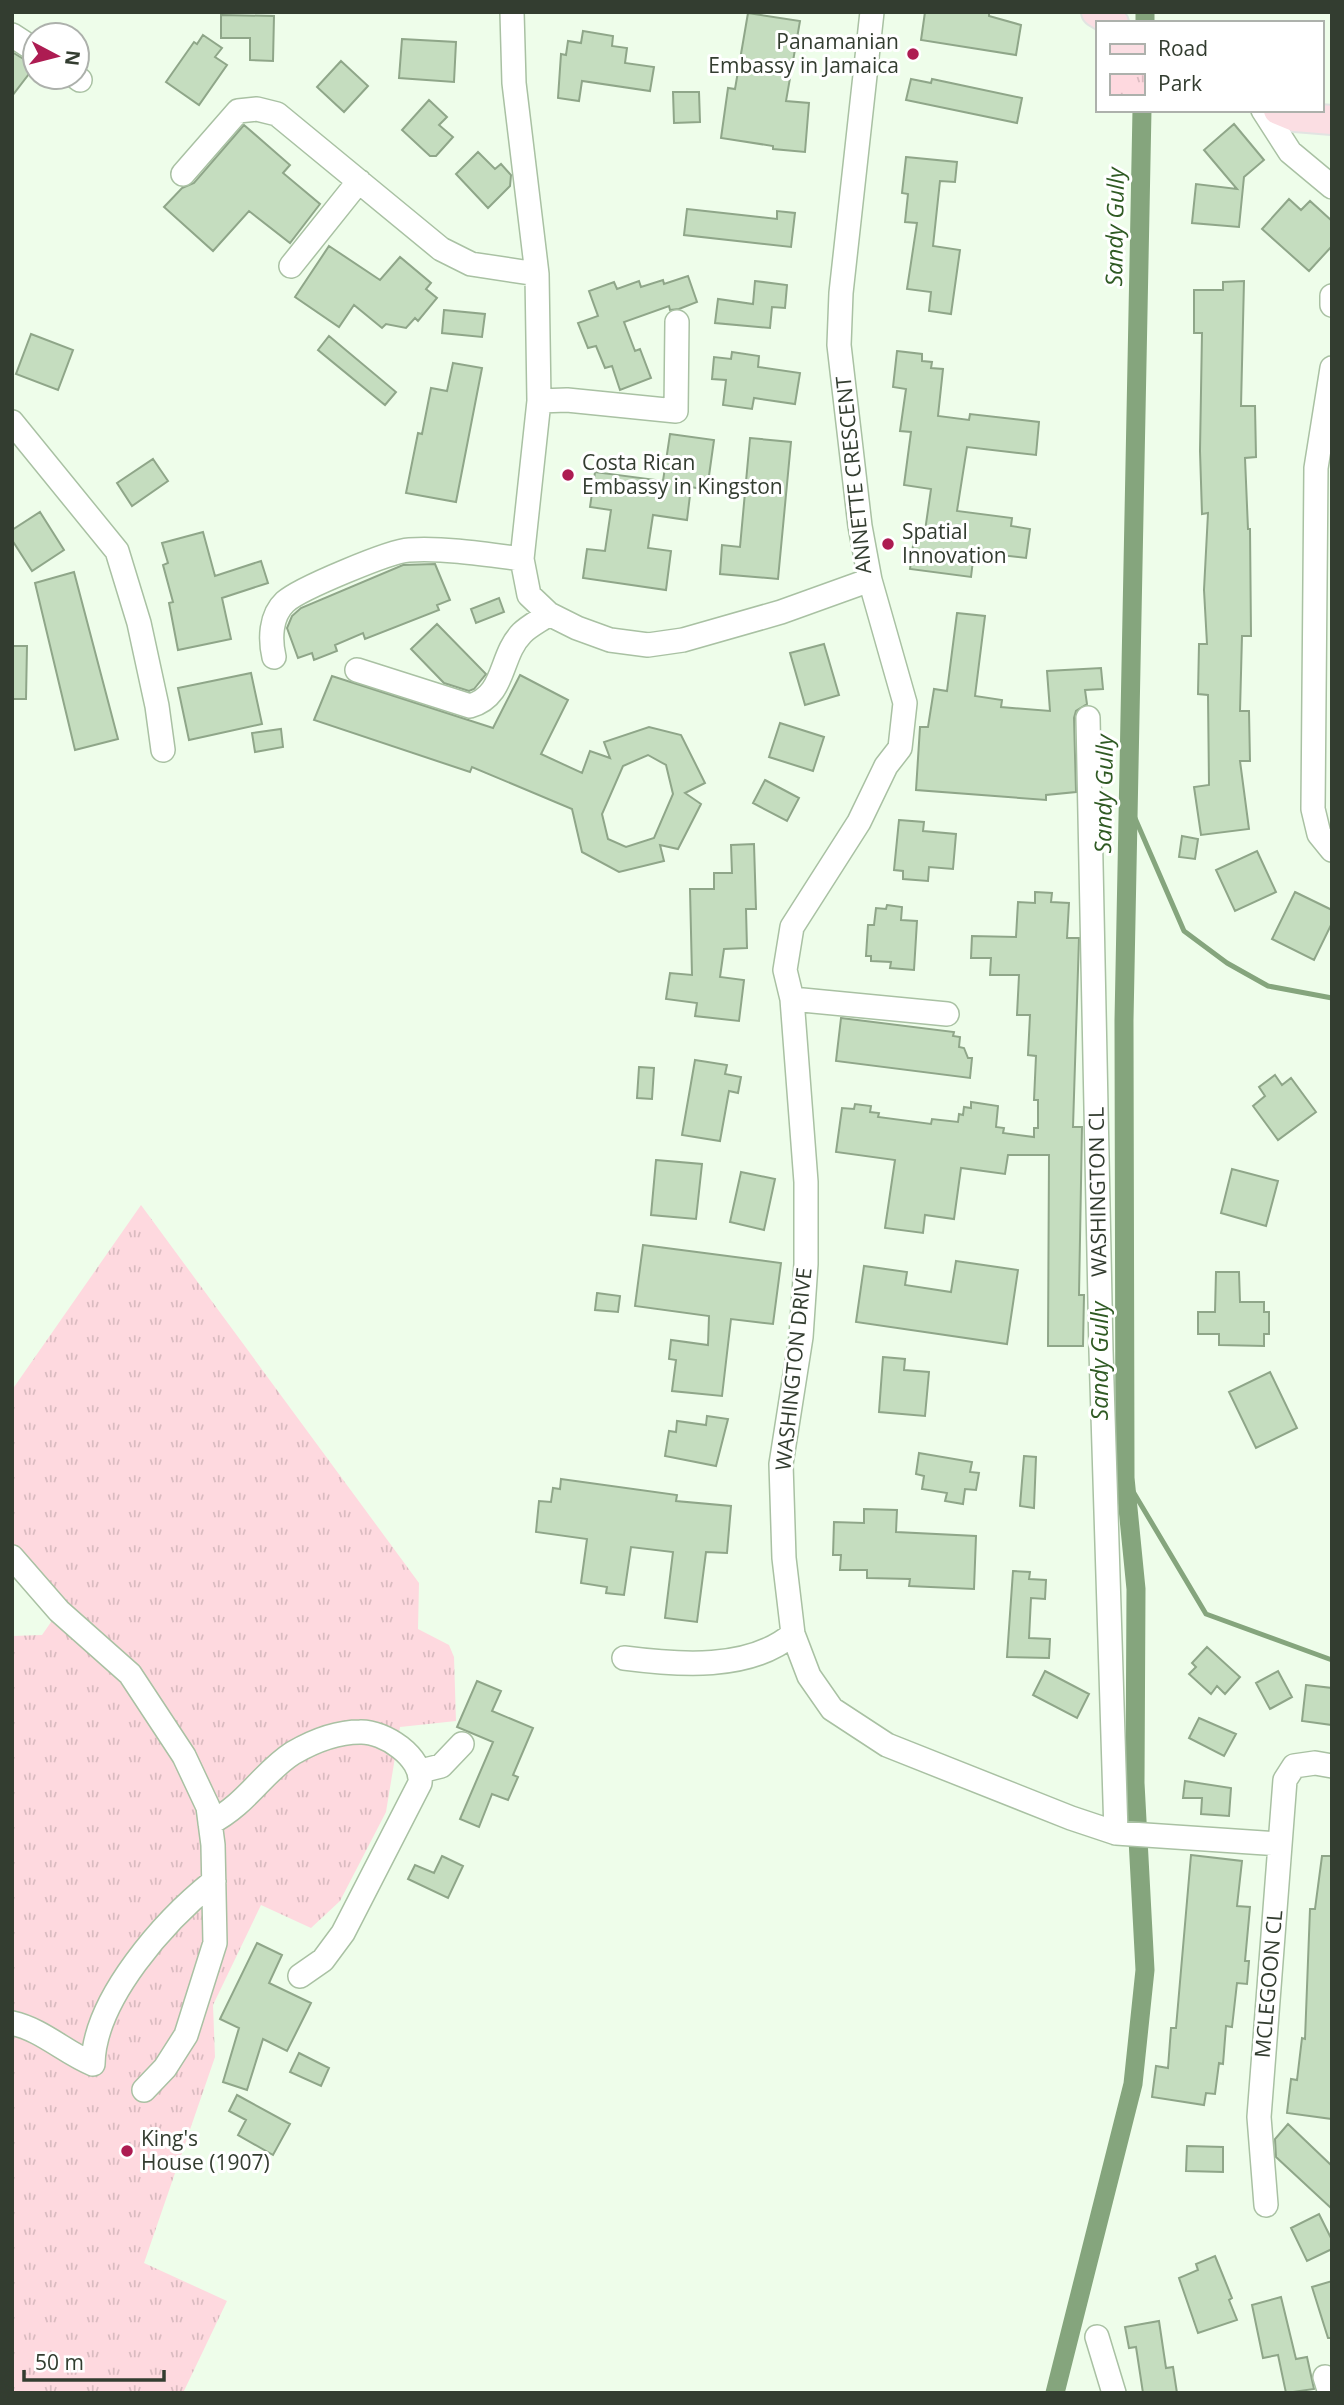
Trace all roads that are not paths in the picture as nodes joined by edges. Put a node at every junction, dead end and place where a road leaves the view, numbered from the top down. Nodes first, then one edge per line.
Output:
1 (512, 12) edge
2 (872, 12) edge
3 (1265, 112) edge
4 (1283, 112) edge
5 (1332, 120) edge
6 (183, 174) dead end
7 (359, 181) junction
8 (1332, 187) edge
9 (291, 266) dead end
10 (537, 274) junction
11 (1332, 296) edge
12 (1332, 305) edge
13 (677, 323) dead end
14 (1332, 368) edge
15 (539, 401) junction
16 (12, 422) edge
17 (522, 559) junction
18 (870, 580) junction
19 (1322, 599) edge
20 (549, 614) junction
21 (274, 657) dead end
22 (357, 670) dead end
23 (1088, 718) dead end
24 (163, 750) dead end
25 (1332, 850) edge
26 (792, 999) junction
27 (947, 1014) dead end
28 (12, 1557) edge
29 (793, 1634) junction
30 (624, 1658) dead end
31 (462, 1744) dead end
32 (1332, 1766) edge
33 (421, 1772) junction
34 (210, 1823) junction
35 (1116, 1833) junction
36 (1280, 1844) junction
37 (214, 1881) junction
38 (300, 1976) dead end
39 (12, 2023) edge
40 (144, 2090) dead end
41 (1266, 2206) dead end
42 (1097, 2337) dead end
43 (1114, 2393) edge

1 - 10 street, ANNETTE CRESCENT
2 - 18 street, ANNETTE CRESCENT
3 - 8 street
4 - 5 main road
6 - 7 street
7 - 9 street
7 - 10 street
10 - 15 street, ANNETTE CRESCENT
11 - 12 street
13 - 15 street
14 - 19 street
15 - 17 street, ANNETTE CRESCENT
16 - 24 street
17 - 20 street, ANNETTE CRESCENT
17 - 21 street
18 - 20 street, ANNETTE CRESCENT
18 - 26 street, WASHINGTON DRIVE
19 - 25 street
20 - 22 street
23 - 35 street, WASHINGTON CL
26 - 27 street
26 - 29 street, WASHINGTON DRIVE
28 - 34 street
29 - 30 street
29 - 35 street, WASHINGTON DRIVE
31 - 33 street
32 - 36 street, MCLEGOON CL
33 - 34 street
33 - 38 street
34 - 37 street
35 - 36 street, WASHINGTON DRIVE
36 - 41 street, MCLEGOON CL
37 - 39 street
37 - 40 street
42 - 43 street

